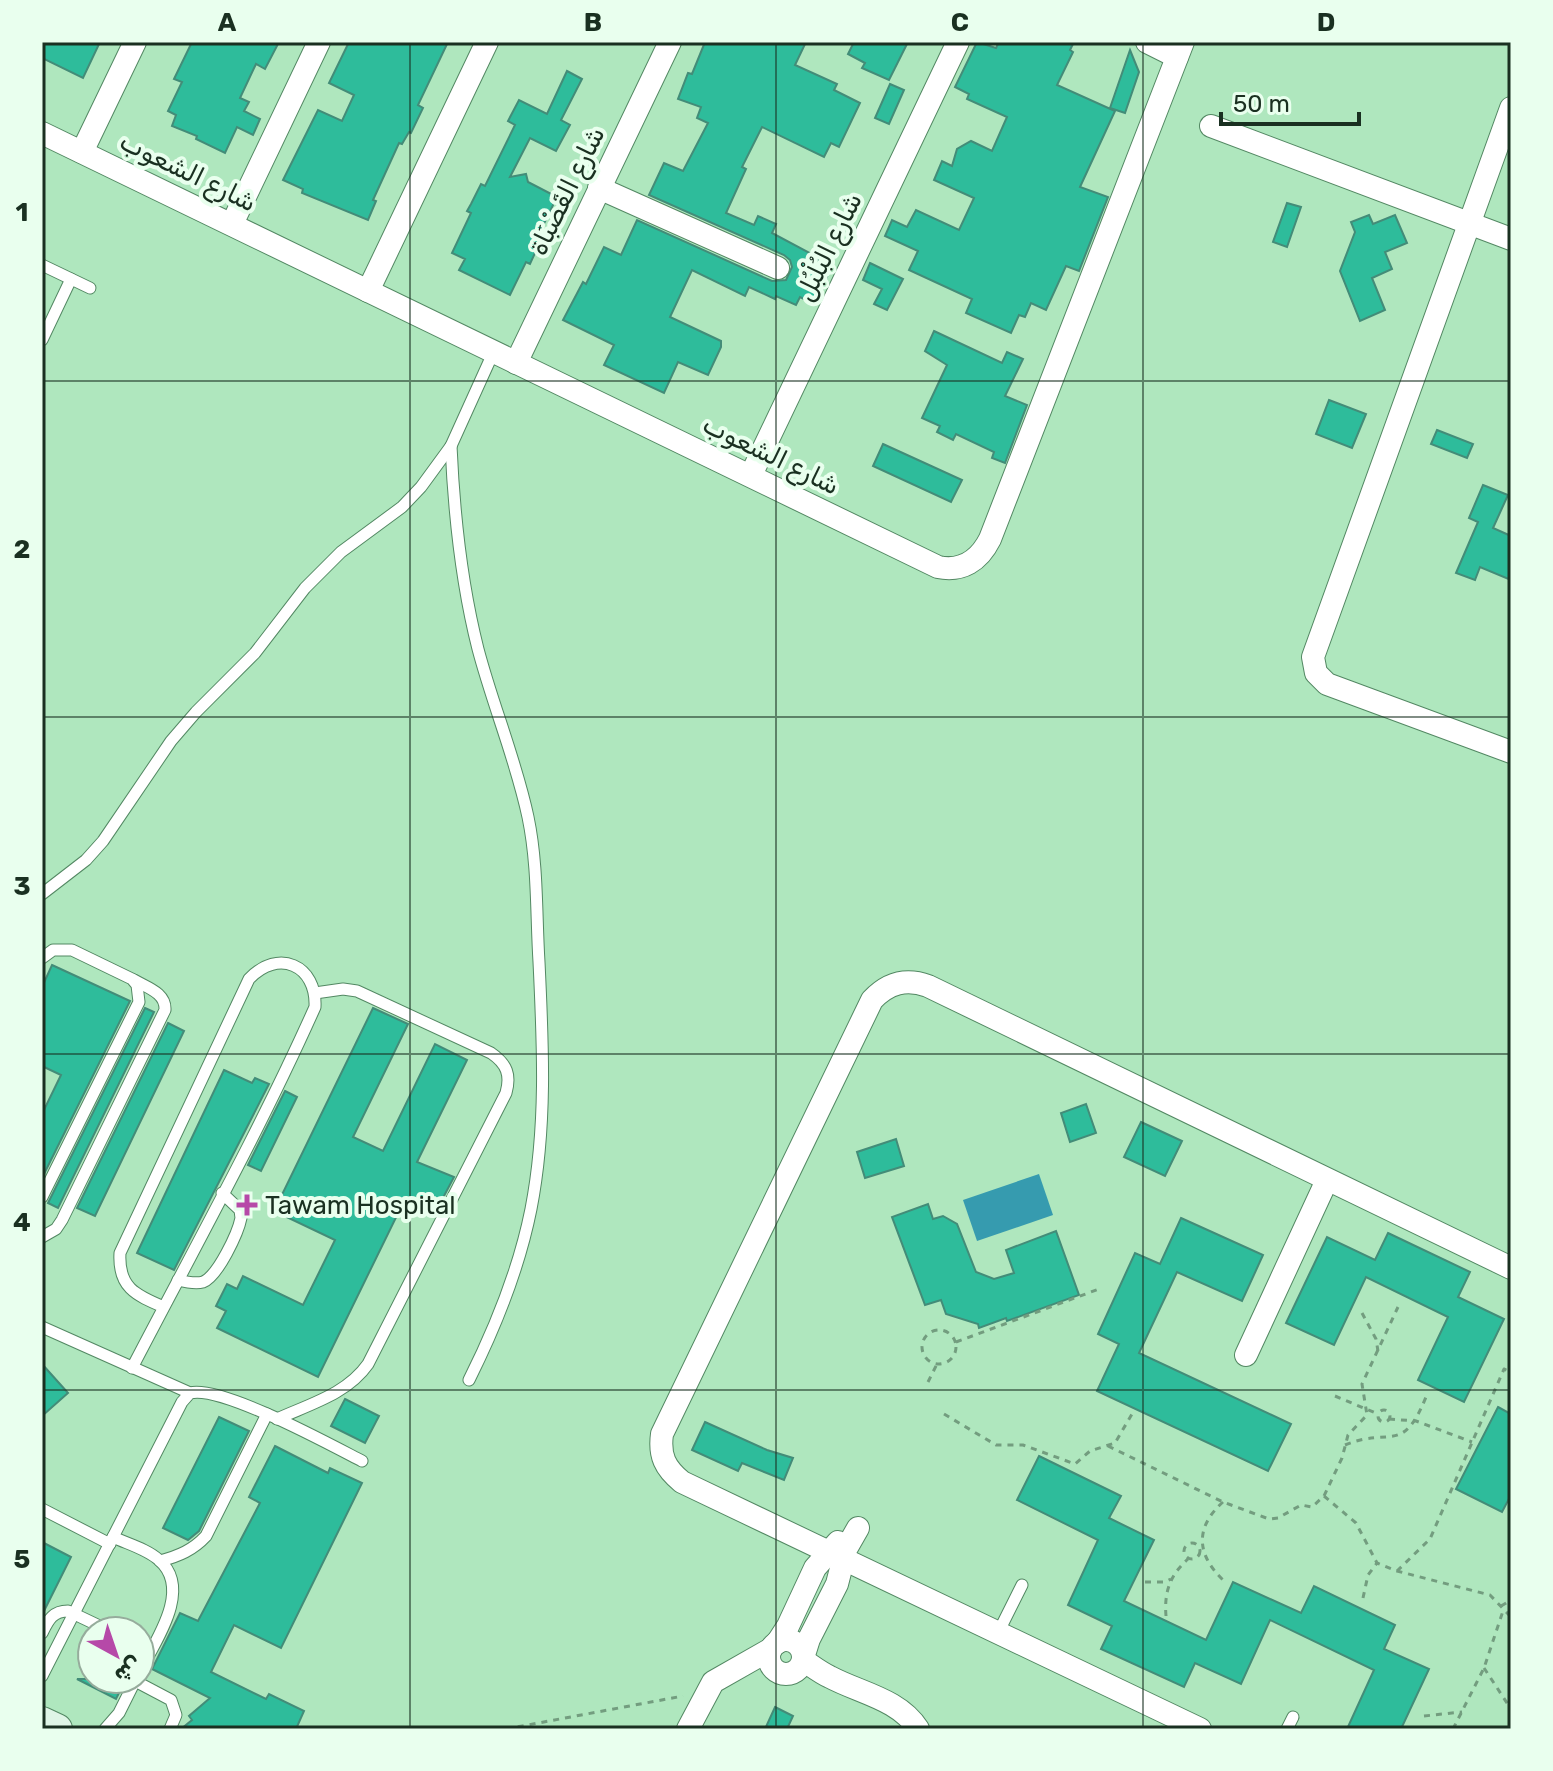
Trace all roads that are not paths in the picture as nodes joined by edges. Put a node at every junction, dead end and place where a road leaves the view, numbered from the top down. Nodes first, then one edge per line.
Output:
1 (135, 42) edge
2 (319, 42) edge
3 (487, 42) edge
4 (670, 42) edge
5 (958, 42) edge
6 (1147, 42) edge
7 (1180, 49) edge
8 (1511, 108) edge
9 (1211, 126) dead end
10 (42, 133) edge
11 (82, 152) junction
12 (599, 188) junction
13 (1470, 223) junction
14 (232, 224) junction
15 (1511, 239) edge
16 (42, 265) edge
17 (778, 268) dead end
18 (71, 279) junction
19 (90, 288) dead end
20 (368, 291) junction
21 (42, 340) edge
22 (495, 351) junction
23 (516, 363) junction
24 (451, 446) junction
25 (751, 475) junction
26 (1511, 752) edge
27 (42, 894) edge
28 (42, 958) edge
29 (132, 979) junction
30 (315, 993) junction
31 (1327, 1180) junction
32 (222, 1193) junction
33 (42, 1197) edge
34 (42, 1237) edge
35 (1511, 1268) edge
36 (178, 1280) junction
37 (164, 1307) junction
38 (42, 1327) edge
39 (1246, 1355) dead end
40 (132, 1368) junction
41 (469, 1380) dead end
42 (190, 1393) junction
43 (272, 1416) junction
44 (362, 1461) dead end
45 (42, 1509) edge
46 (854, 1526) dead end
47 (112, 1540) junction
48 (835, 1555) junction
49 (160, 1561) junction
50 (1022, 1585) dead end
51 (74, 1614) junction
52 (156, 1629) edge
53 (42, 1633) edge
54 (998, 1633) junction
55 (787, 1658) junction
56 (42, 1676) edge
57 (156, 1690) edge
58 (128, 1695) edge
59 (1293, 1717) dead end
60 (42, 1722) edge
61 (57, 1729) edge
62 (105, 1729) edge
63 (170, 1729) edge
64 (688, 1729) edge
65 (918, 1729) edge
66 (1200, 1729) edge
67 (1287, 1729) edge

1 - 11 street
2 - 14 street
3 - 20 street
4 - 12 street, شارع القَصْبَاة
5 - 25 street, شارع البُلْبُل
6 - 7 street
7 - 25 street, شارع الشعوب
8 - 13 street
9 - 13 street
10 - 11 street, شارع الشعوب
11 - 14 street, شارع الشعوب
12 - 17 street
12 - 23 street, شارع القَصْبَاة
13 - 15 street
13 - 26 street
14 - 20 street, شارع الشعوب
16 - 18 lane
18 - 19 lane
18 - 21 lane
20 - 22 street, شارع الشعوب
22 - 23 street, شارع الشعوب
22 - 24 lane
23 - 25 street, شارع الشعوب
24 - 27 lane
24 - 41 lane
28 - 29 lane
29 - 33 lane
29 - 34 lane
30 - 32 lane
30 - 37 lane
30 - 43 lane
31 - 35 street
31 - 39 street
31 - 48 street
32 - 36 lane
32 - 36 lane
36 - 37 lane
37 - 40 lane
38 - 40 lane
40 - 42 lane
42 - 43 lane
42 - 47 lane
43 - 44 lane
43 - 49 lane
45 - 47 lane
46 - 48 street
47 - 49 lane
47 - 51 lane
48 - 54 street
48 - 55 street
49 - 52 lane
50 - 54 lane
51 - 53 lane
51 - 56 lane
54 - 66 street
55 - 64 street
55 - 65 street
57 - 63 lane
58 - 62 lane
59 - 67 lane
60 - 61 street

